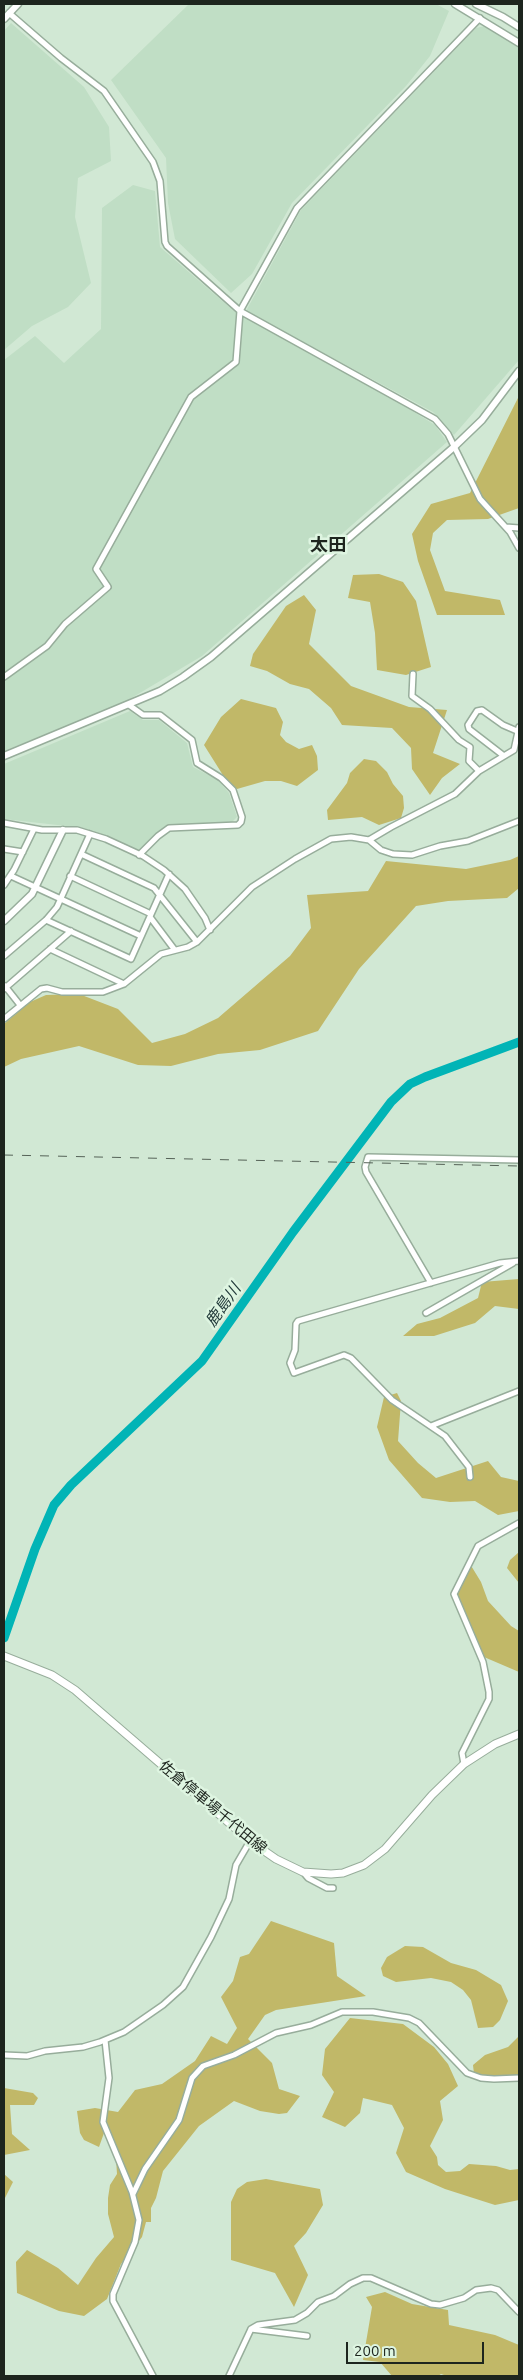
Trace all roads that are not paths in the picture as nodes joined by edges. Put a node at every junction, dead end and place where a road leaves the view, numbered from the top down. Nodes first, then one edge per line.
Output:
1 (18, 4) edge
2 (455, 4) edge
3 (475, 4) edge
4 (493, 12) junction
5 (10, 13) junction
6 (480, 18) junction
7 (4, 19) edge
8 (519, 27) edge
9 (519, 43) edge
10 (240, 311) junction
11 (519, 371) edge
12 (454, 447) junction
13 (506, 527) junction
14 (519, 528) edge
15 (519, 548) edge
16 (413, 674) dead end
17 (4, 677) edge
18 (129, 704) junction
19 (518, 729) edge
20 (4, 756) edge
21 (504, 756) junction
22 (479, 770) junction
23 (519, 821) edge
24 (4, 823) edge
25 (34, 829) junction
26 (63, 830) junction
27 (90, 834) junction
28 (369, 840) junction
29 (4, 849) edge
30 (23, 852) junction
31 (80, 854) junction
32 (139, 854) junction
33 (169, 874) junction
34 (11, 876) junction
35 (70, 876) junction
36 (4, 885) edge
37 (36, 888) junction
38 (160, 895) junction
39 (60, 899) junction
40 (150, 916) junction
41 (46, 920) junction
42 (4, 921) edge
43 (210, 930) junction
44 (71, 932) junction
45 (141, 936) junction
46 (197, 942) junction
47 (50, 949) junction
48 (174, 949) junction
49 (4, 956) edge
50 (124, 984) junction
51 (4, 987) edge
52 (20, 1005) junction
53 (4, 1018) edge
54 (519, 1160) edge
55 (516, 1262) edge
56 (431, 1283) junction
57 (426, 1313) dead end
58 (519, 1391) edge
59 (431, 1426) junction
60 (470, 1477) dead end
61 (519, 1523) edge
62 (6, 1657) edge
63 (519, 1734) edge
64 (464, 1764) junction
65 (250, 1841) junction
66 (303, 1872) junction
67 (333, 1888) dead end
68 (105, 2040) junction
69 (4, 2055) edge
70 (519, 2078) edge
71 (133, 2194) junction
72 (519, 2312) edge
73 (251, 2329) junction
74 (307, 2336) dead end
75 (153, 2376) edge
76 (229, 2376) edge

1 - 5 street
2 - 6 street
3 - 4 street
3 - 6 street
4 - 6 street
4 - 8 street
5 - 7 street
5 - 10 street
6 - 9 street
6 - 10 street
10 - 12 street
10 - 17 street
11 - 12 street
12 - 13 street
12 - 18 street
13 - 14 street
13 - 15 street
16 - 22 street
18 - 20 street
18 - 32 street
19 - 21 street
19 - 21 street
21 - 22 street
22 - 28 street
23 - 28 street
24 - 25 street
25 - 26 street
25 - 30 street
26 - 27 street
26 - 37 street
27 - 31 street
27 - 32 street
28 - 43 street
29 - 30 street
30 - 34 street
31 - 35 street
31 - 38 street
32 - 33 street
33 - 38 street
33 - 43 street
34 - 36 street
34 - 37 street
35 - 39 street
35 - 40 street
37 - 39 street
37 - 42 street
38 - 40 street
38 - 46 street
39 - 41 street
39 - 45 street
40 - 45 street
40 - 48 street
41 - 44 street
41 - 49 street
43 - 46 street
44 - 45 street
44 - 47 street
46 - 48 street
47 - 50 street
47 - 51 street
48 - 50 street
50 - 52 street
51 - 52 street
52 - 53 street
54 - 56 street
55 - 56 street
55 - 57 street
56 - 59 street
58 - 59 street
59 - 60 street
61 - 64 street
62 - 65 main road, 佐倉停車場千代田線
63 - 64 main road, 佐倉停車場千代田線
64 - 66 main road, 佐倉停車場千代田線
65 - 66 main road, 佐倉停車場千代田線
65 - 68 street
66 - 67 street
68 - 69 street
68 - 71 street
70 - 71 street
71 - 75 street
72 - 73 street
73 - 74 street
73 - 76 street

